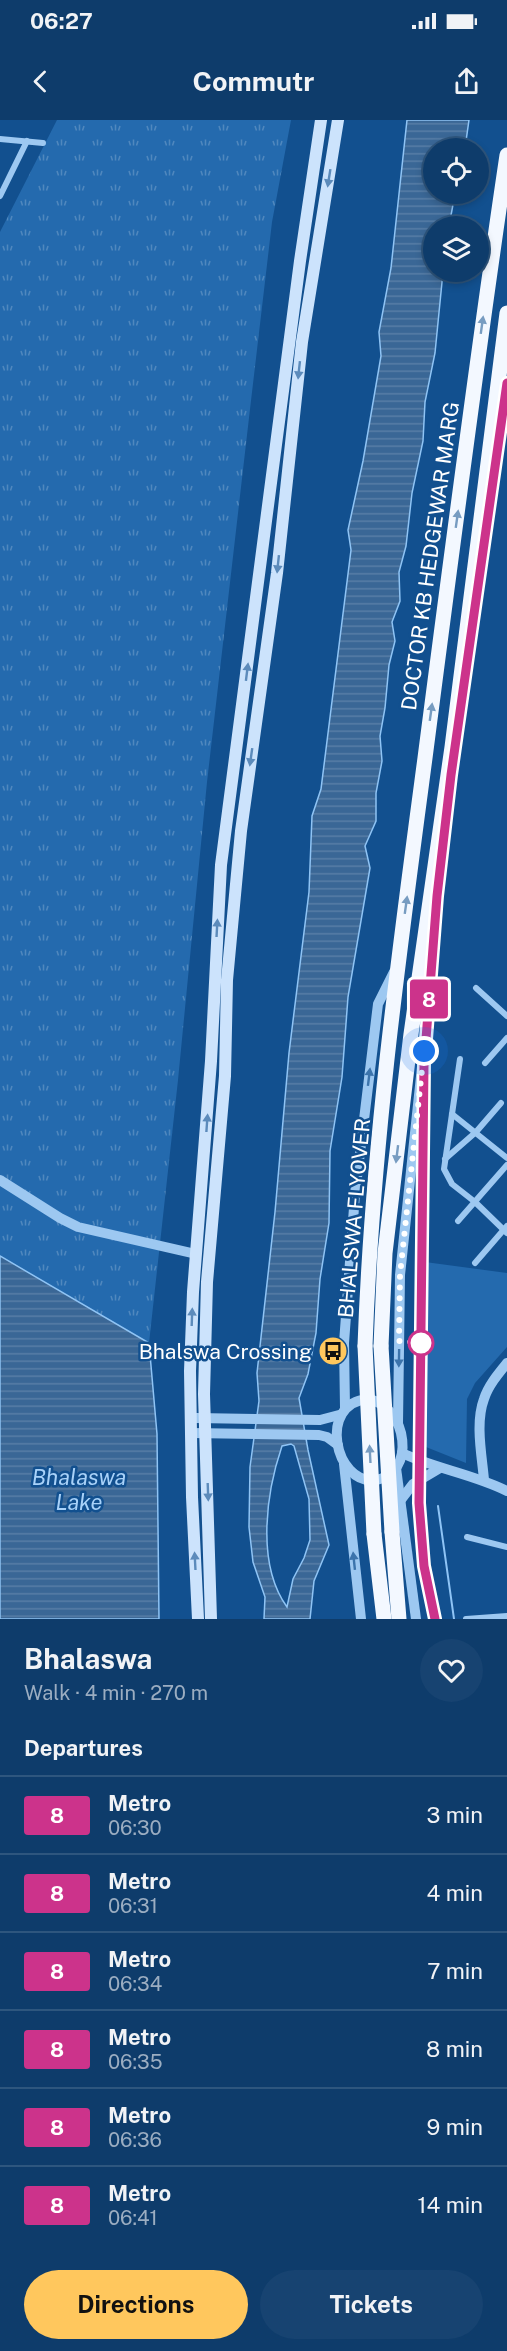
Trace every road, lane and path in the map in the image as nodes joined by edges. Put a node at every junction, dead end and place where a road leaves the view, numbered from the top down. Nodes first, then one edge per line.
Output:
1 (321, 120) edge
2 (338, 120) edge
3 (0, 139) edge
4 (27, 141) junction
5 (43, 143) dead end
6 (507, 155) edge
7 (0, 196) edge
8 (507, 313) edge
9 (398, 963) junction
10 (419, 966) junction
11 (476, 988) dead end
12 (507, 1016) edge
13 (507, 1038) edge
14 (460, 1059) dead end
15 (485, 1063) dead end
16 (209, 1091) junction
17 (224, 1092) junction
18 (501, 1102) dead end
19 (452, 1114) junction
20 (476, 1132) junction
21 (507, 1158) edge
22 (445, 1159) junction
23 (507, 1165) edge
24 (0, 1180) edge
25 (475, 1202) junction
26 (458, 1221) dead end
27 (506, 1230) edge
28 (196, 1254) junction
29 (475, 1263) dead end
30 (507, 1363) edge
31 (342, 1412) junction
32 (191, 1418) junction
33 (205, 1418) junction
34 (398, 1423) junction
35 (191, 1433) junction
36 (206, 1433) junction
37 (338, 1445) junction
38 (402, 1452) junction
39 (344, 1461) junction
40 (396, 1468) junction
41 (440, 1468) junction
42 (484, 1480) junction
43 (507, 1491) edge
44 (400, 1502) junction
45 (467, 1537) dead end
46 (507, 1547) edge
47 (507, 1616) edge
48 (198, 1619) edge
49 (211, 1619) edge
50 (361, 1619) edge
51 (384, 1619) edge
52 (399, 1619) edge
53 (416, 1619) edge
54 (466, 1619) edge

16 -> 1 main road
2 -> 17 main road
3 - 4 street
4 - 5 street
4 - 7 street
9 -> 6 highway, DOCTOR KB HEDGEWAR MARG
8 - 10 highway, DOCTOR KB HEDGEWAR MARG
31 -> 9 street
51 -> 9 highway, BHALSWA FLYOVER, bridge
10 -> 34 street
10 -> 52 highway, BHALSWA FLYOVER, bridge
11 - 12 street
13 - 15 street
14 - 19 street
16 - 17 main road
28 -> 16 main road
17 - 33 main road
18 - 20 street
19 - 20 street
19 - 22 street
20 - 21 street
20 - 22 street
22 - 25 street
23 - 25 street
24 - 28 street
25 - 26 street
25 - 27 street
27 - 29 street
32 -> 28 main road
30 - 42 street
31 - 33 street
31 - 34 street
31 - 37 street
32 - 33 street
32 - 35 main road
33 - 36 main road
34 - 38 street
35 - 36 street
48 -> 35 main road
36 - 37 street
36 -> 49 main road
37 - 39 street
38 - 40 street
38 - 41 street
39 - 40 street
50 -> 39 street
40 - 44 street
41 - 42 street
41 - 44 street
42 - 43 street
44 - 53 street
45 - 46 street
47 - 54 street

